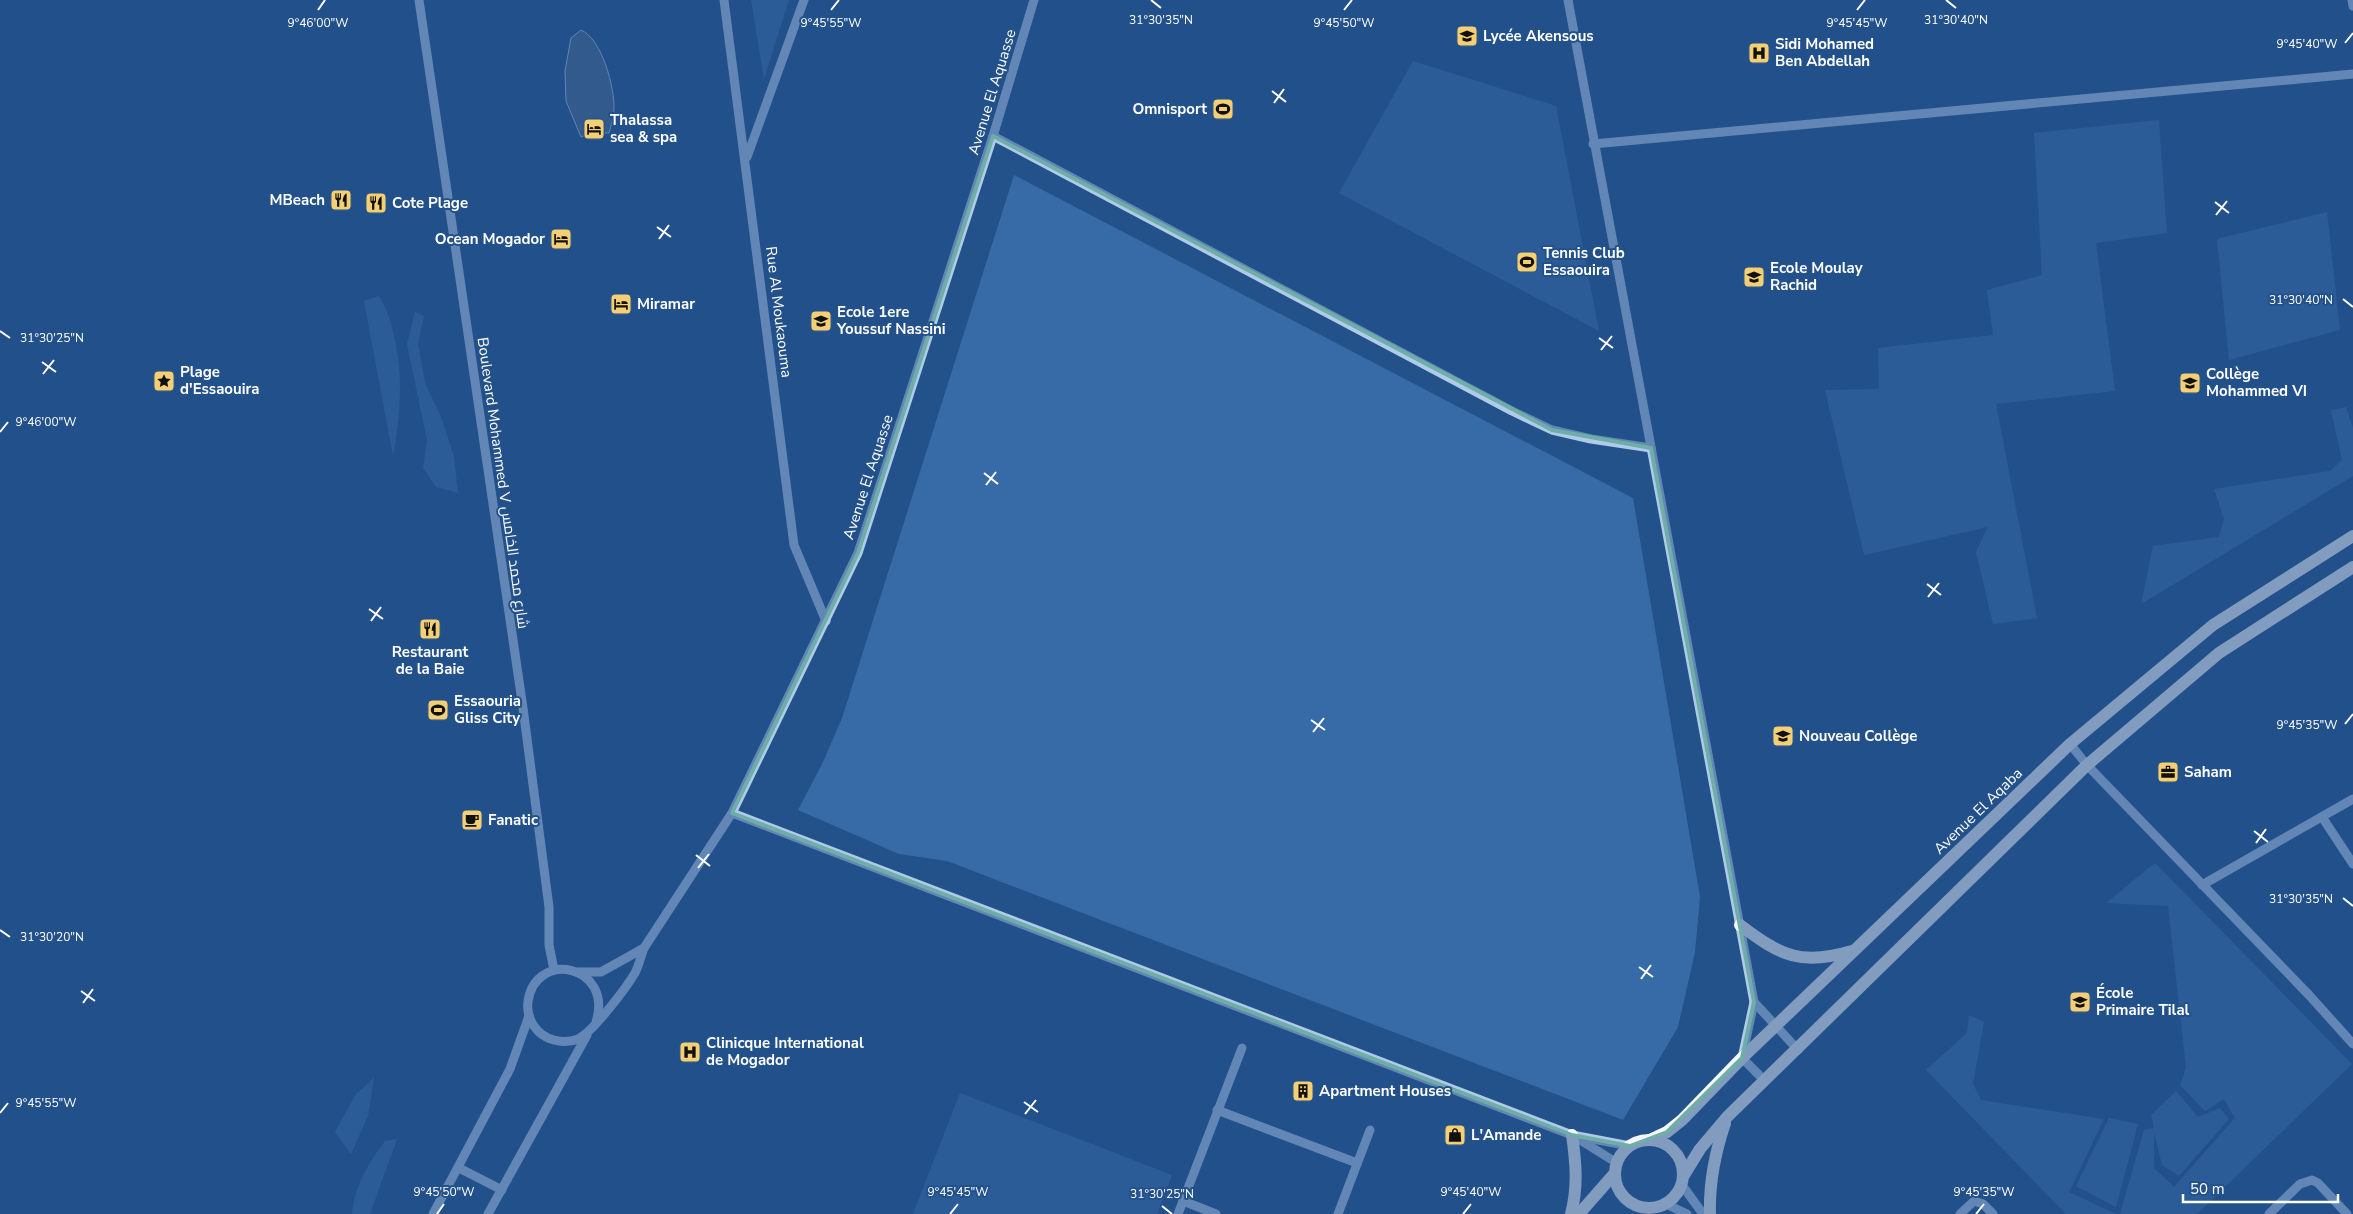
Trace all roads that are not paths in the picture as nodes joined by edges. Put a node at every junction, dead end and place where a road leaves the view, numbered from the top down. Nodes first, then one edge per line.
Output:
1 (419, 0) edge
2 (724, 0) edge
3 (804, 0) edge
4 (1034, 0) edge
5 (1568, 0) edge
6 (2352, 0) edge
7 (2353, 6) edge
8 (2353, 74) edge
9 (993, 136) junction
10 (1593, 144) junction
11 (746, 159) junction
12 (1651, 448) junction
13 (2353, 536) edge
14 (2353, 567) edge
15 (826, 621) junction
16 (2070, 744) junction
17 (2087, 765) junction
18 (2353, 799) edge
19 (732, 813) junction
20 (2322, 817) junction
21 (2353, 864) edge
22 (2202, 885) junction
23 (1740, 925) junction
24 (644, 948) junction
25 (1855, 951) junction
26 (554, 970) junction
27 (576, 972) junction
28 (1754, 1002) junction
29 (529, 1016) junction
30 (596, 1022) junction
31 (1776, 1026) junction
32 (588, 1032) junction
33 (2353, 1044) edge
34 (1242, 1048) dead end
35 (1798, 1050) junction
36 (1742, 1058) junction
37 (1765, 1080) junction
38 (1217, 1110) junction
39 (1727, 1117) junction
40 (1370, 1130) dead end
41 (1572, 1135) junction
42 (1650, 1140) junction
43 (1630, 1146) junction
44 (1357, 1163) junction
45 (459, 1168) junction
46 (1616, 1168) junction
47 (1683, 1180) junction
48 (502, 1190) junction
49 (1183, 1201) junction
50 (1666, 1204) junction
51 (1644, 1211) edge
52 (433, 1214) edge
53 (488, 1214) edge
54 (1178, 1214) edge
55 (1216, 1214) edge
56 (1338, 1214) edge
57 (1571, 1214) edge
58 (1579, 1214) edge
59 (1688, 1214) edge
60 (1703, 1214) edge
61 (1710, 1214) edge
62 (1960, 1214) edge
63 (1993, 1214) edge
64 (2269, 1214) edge
65 (2347, 1214) edge

1 - 26 street, Boulevard Mohammed V شارع محمد الخامس
2 - 11 street, Rue Al Moukaouma
3 - 11 street
4 - 9 street, Avenue El Aquasse
5 - 10 street
6 - 7 street
8 - 10 street
9 - 12 street
9 - 15 street, Avenue El Aquasse
10 - 12 street
11 - 15 street, Rue Al Moukaouma
12 - 23 street
13 - 16 main road, Avenue El Aqaba
14 - 17 main road
15 - 19 street, Avenue El Aquasse
16 - 17 street
16 - 25 main road, Avenue El Aqaba
17 - 22 street
17 - 35 main road
18 - 20 street
19 - 24 street, Avenue El Aquasse
19 - 41 street
20 - 21 street
20 - 22 street
22 - 33 street
23 - 25 main road
23 - 28 street
24 - 27 street
24 - 30 street
25 - 31 main road, Avenue El Aqaba
26 - 27 street
26 - 29 street
27 - 30 street
28 - 31 street
28 - 36 street
29 - 32 street
29 - 45 street
30 - 32 street
31 - 35 street
31 - 36 main road, Avenue El Aqaba
32 - 48 street
34 - 38 street
35 - 37 main road
36 - 37 street
36 - 42 main road, Avenue El Aqaba
37 - 39 main road
38 - 44 street
38 - 49 street
39 - 47 main road
39 - 61 main road
40 - 44 street
41 - 43 street
41 - 46 street
41 - 57 main road
42 - 43 main road
42 - 47 main road
43 - 46 main road
44 - 56 street
45 - 48 street
45 - 52 street
46 - 51 main road
46 - 58 main road
47 - 50 main road
47 - 60 street
48 - 53 street
49 - 54 street
49 - 55 street
50 - 51 main road
50 - 59 street
62 - 63 street
64 - 65 street

